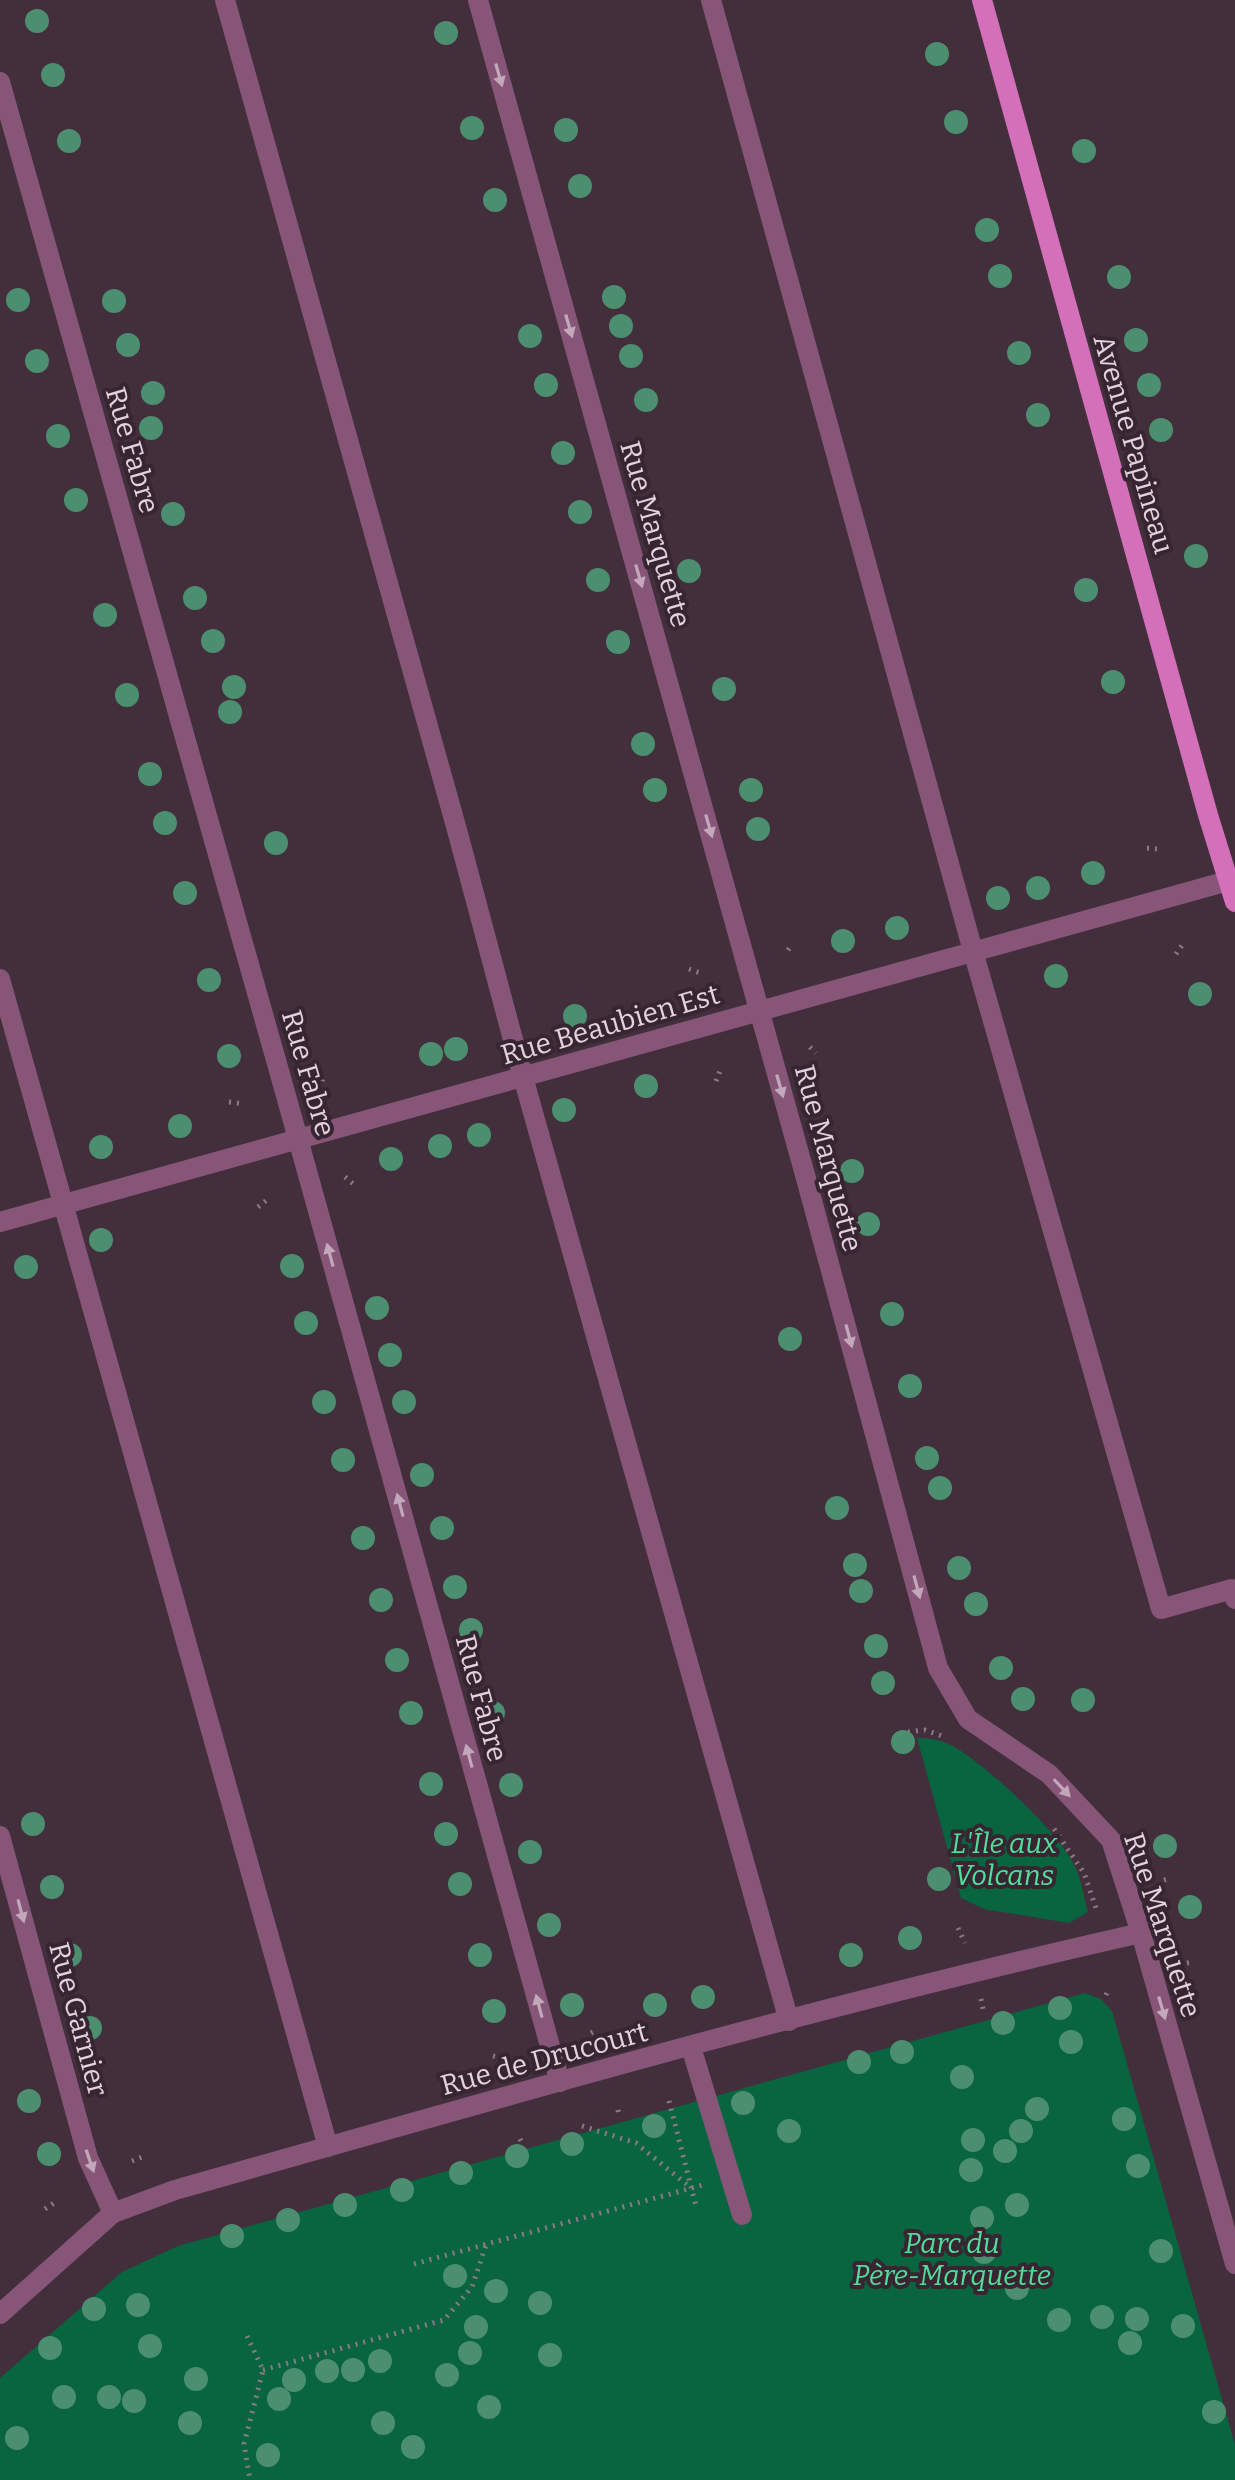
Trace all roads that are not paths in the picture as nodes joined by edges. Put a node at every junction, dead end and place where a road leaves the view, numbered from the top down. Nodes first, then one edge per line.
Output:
1 (225, 0) edge
2 (478, 0) edge
3 (711, 0) edge
4 (982, 0) edge
5 (0, 82) edge
6 (1232, 879) edge
7 (1235, 902) edge
8 (973, 951) junction
9 (0, 979) edge
10 (760, 1010) junction
11 (523, 1077) junction
12 (299, 1140) junction
13 (62, 1205) junction
14 (0, 1222) edge
15 (1235, 1599) edge
16 (0, 1836) edge
17 (1141, 1933) junction
18 (789, 2021) junction
19 (691, 2047) junction
20 (560, 2082) junction
21 (328, 2147) junction
22 (113, 2213) junction
23 (742, 2215) dead end
24 (1235, 2264) edge
25 (0, 2314) edge

1 - 11 street
2 -> 10 street, Rue Marquette
3 - 8 street
4 - 6 main road, Avenue Papineau
5 - 12 street, Rue Fabre
6 - 7 main road, Avenue Papineau
6 - 8 street, Rue Beaubien Est
8 - 10 street, Rue Beaubien Est
8 - 15 street
9 - 13 street
10 - 11 street, Rue Beaubien Est
10 -> 17 street, Rue Marquette
11 - 12 street, Rue Beaubien Est
11 - 18 street
12 - 13 street, Rue Beaubien Est
20 -> 12 street, Rue Fabre
13 - 14 street, Rue Beaubien Est
13 - 21 street
16 -> 22 street, Rue Garnier
17 - 18 street, Rue de Drucourt
17 -> 24 street, Rue Marquette
18 - 19 street, Rue de Drucourt
19 - 20 street, Rue de Drucourt
19 - 23 street
20 - 21 street, Rue de Drucourt
21 - 22 street, Rue de Drucourt
22 - 25 street, Rue de Drucourt

